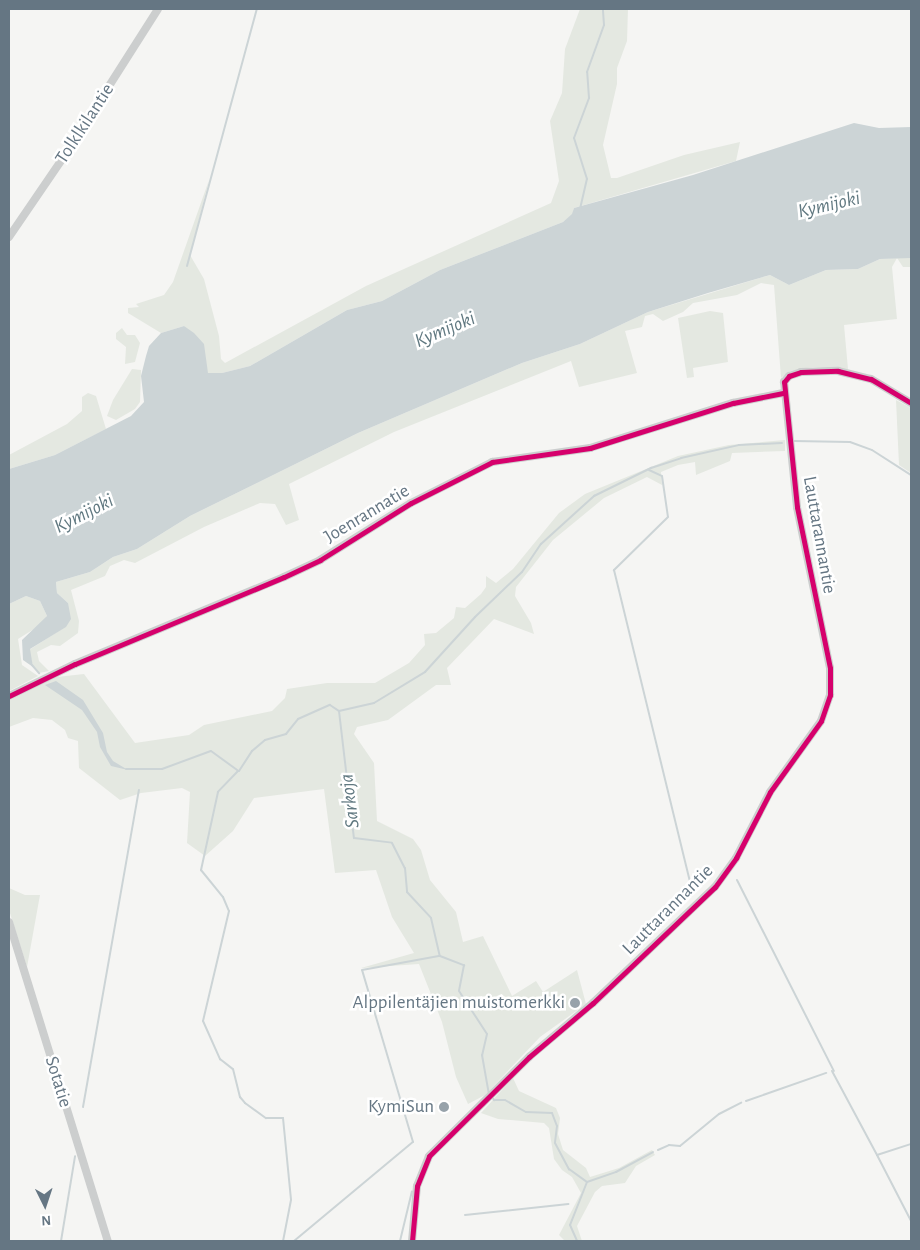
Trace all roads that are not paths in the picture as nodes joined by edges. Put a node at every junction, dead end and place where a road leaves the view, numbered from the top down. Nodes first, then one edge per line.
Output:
1 (158, 9) edge
2 (9, 237) edge
3 (783, 393) junction
4 (911, 403) edge
5 (9, 696) edge
6 (9, 922) edge
7 (108, 1241) edge
8 (412, 1241) edge

1 - 2 street, Tolklkilantie
3 - 4 street
3 - 5 street, Joenrannatie
3 - 8 street, Lauttarannantie
6 - 7 street, Sotatie

